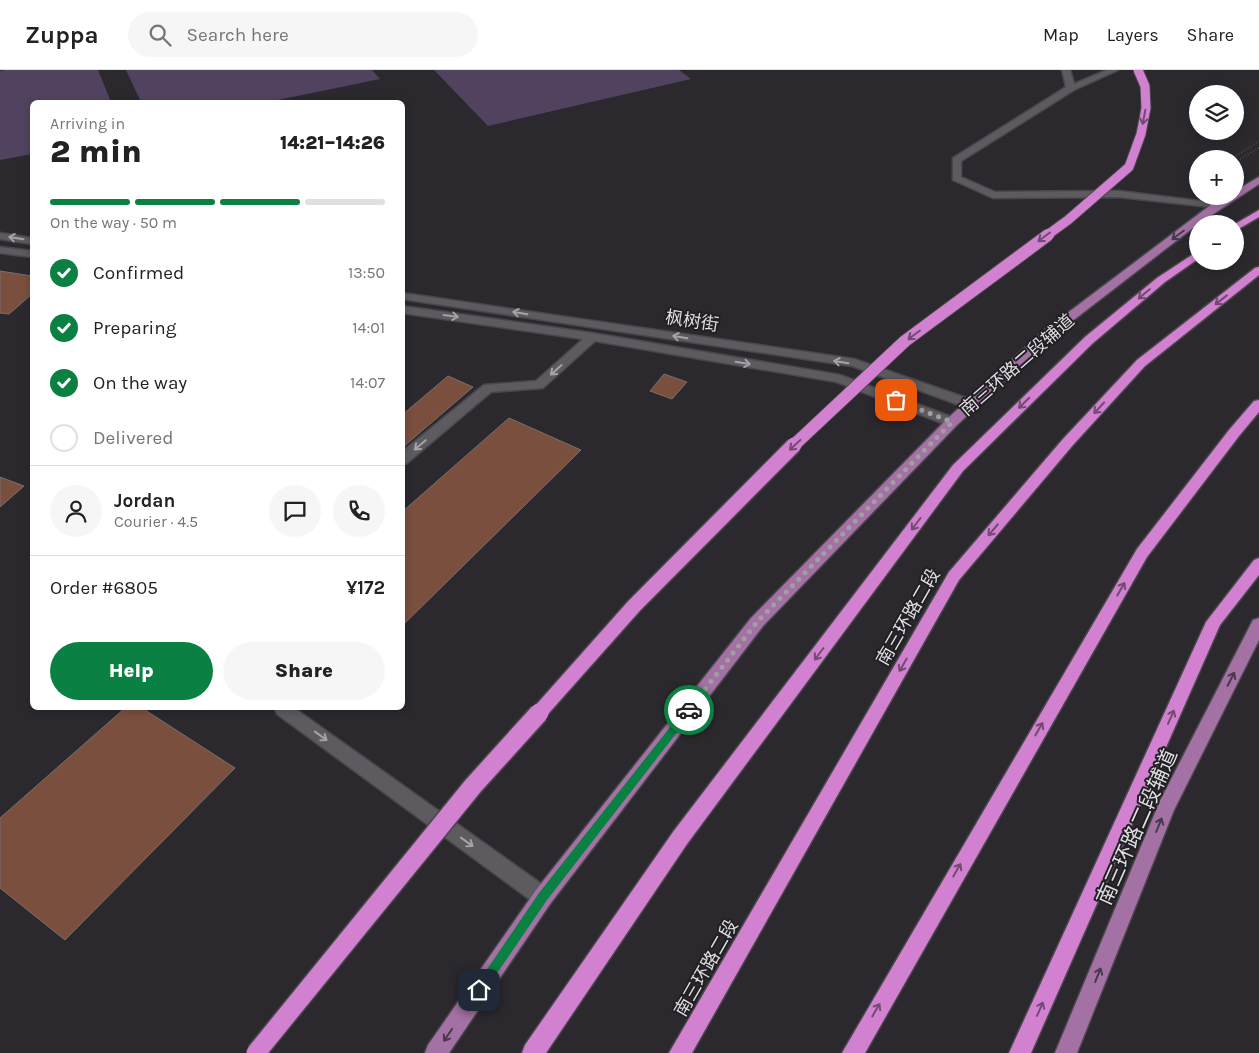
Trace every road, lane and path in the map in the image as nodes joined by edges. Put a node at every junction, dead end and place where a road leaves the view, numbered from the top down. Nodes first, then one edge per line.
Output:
1 (1066, 70) edge
2 (1114, 70) edge
3 (1138, 70) edge
4 (1071, 88) junction
5 (1259, 140) edge
6 (1259, 148) edge
7 (1244, 150) edge
8 (1244, 157) edge
9 (1259, 180) edge
10 (1244, 189) edge
11 (1216, 206) joint
12 (1259, 213) edge
13 (1244, 222) edge
14 (0, 236) edge
15 (30, 240) edge
16 (0, 250) edge
17 (30, 254) edge
18 (1189, 260) edge
19 (1259, 270) edge
20 (405, 296) edge
21 (405, 309) edge
22 (592, 337) junction
23 (970, 404) junction
24 (1259, 404) edge
25 (952, 422) junction
26 (405, 457) edge
27 (1259, 564) edge
28 (1259, 624) edge
29 (284, 710) edge
30 (543, 897) junction
31 (256, 1053) edge
32 (436, 1053) edge
33 (532, 1053) edge
34 (680, 1053) edge
35 (852, 1053) edge
36 (1020, 1053) edge
37 (1066, 1053) edge

1 - 4 street
2 - 4 street
3 -> 31 highway, bridge
4 - 11 street
5 - 7 path
6 - 8 path
9 - 10 main road, 南三环路二段辅道
11 -> 23 main road, 南三环路二段辅道
12 - 13 highway
15 -> 14 street
16 - 17 street
18 -> 33 highway
19 -> 34 highway, 南三环路二段
23 -> 20 street, 枫树街
21 -> 22 street, 枫树街
22 -> 25 street, 枫树街
22 -> 26 street
23 - 25 main road, 南三环路二段辅道
35 -> 24 highway
25 - 30 main road, 南三环路二段辅道
36 -> 27 highway
37 -> 28 main road, 南三环路二段辅道
29 -> 30 street
30 -> 32 main road, 南三环路二段辅道

